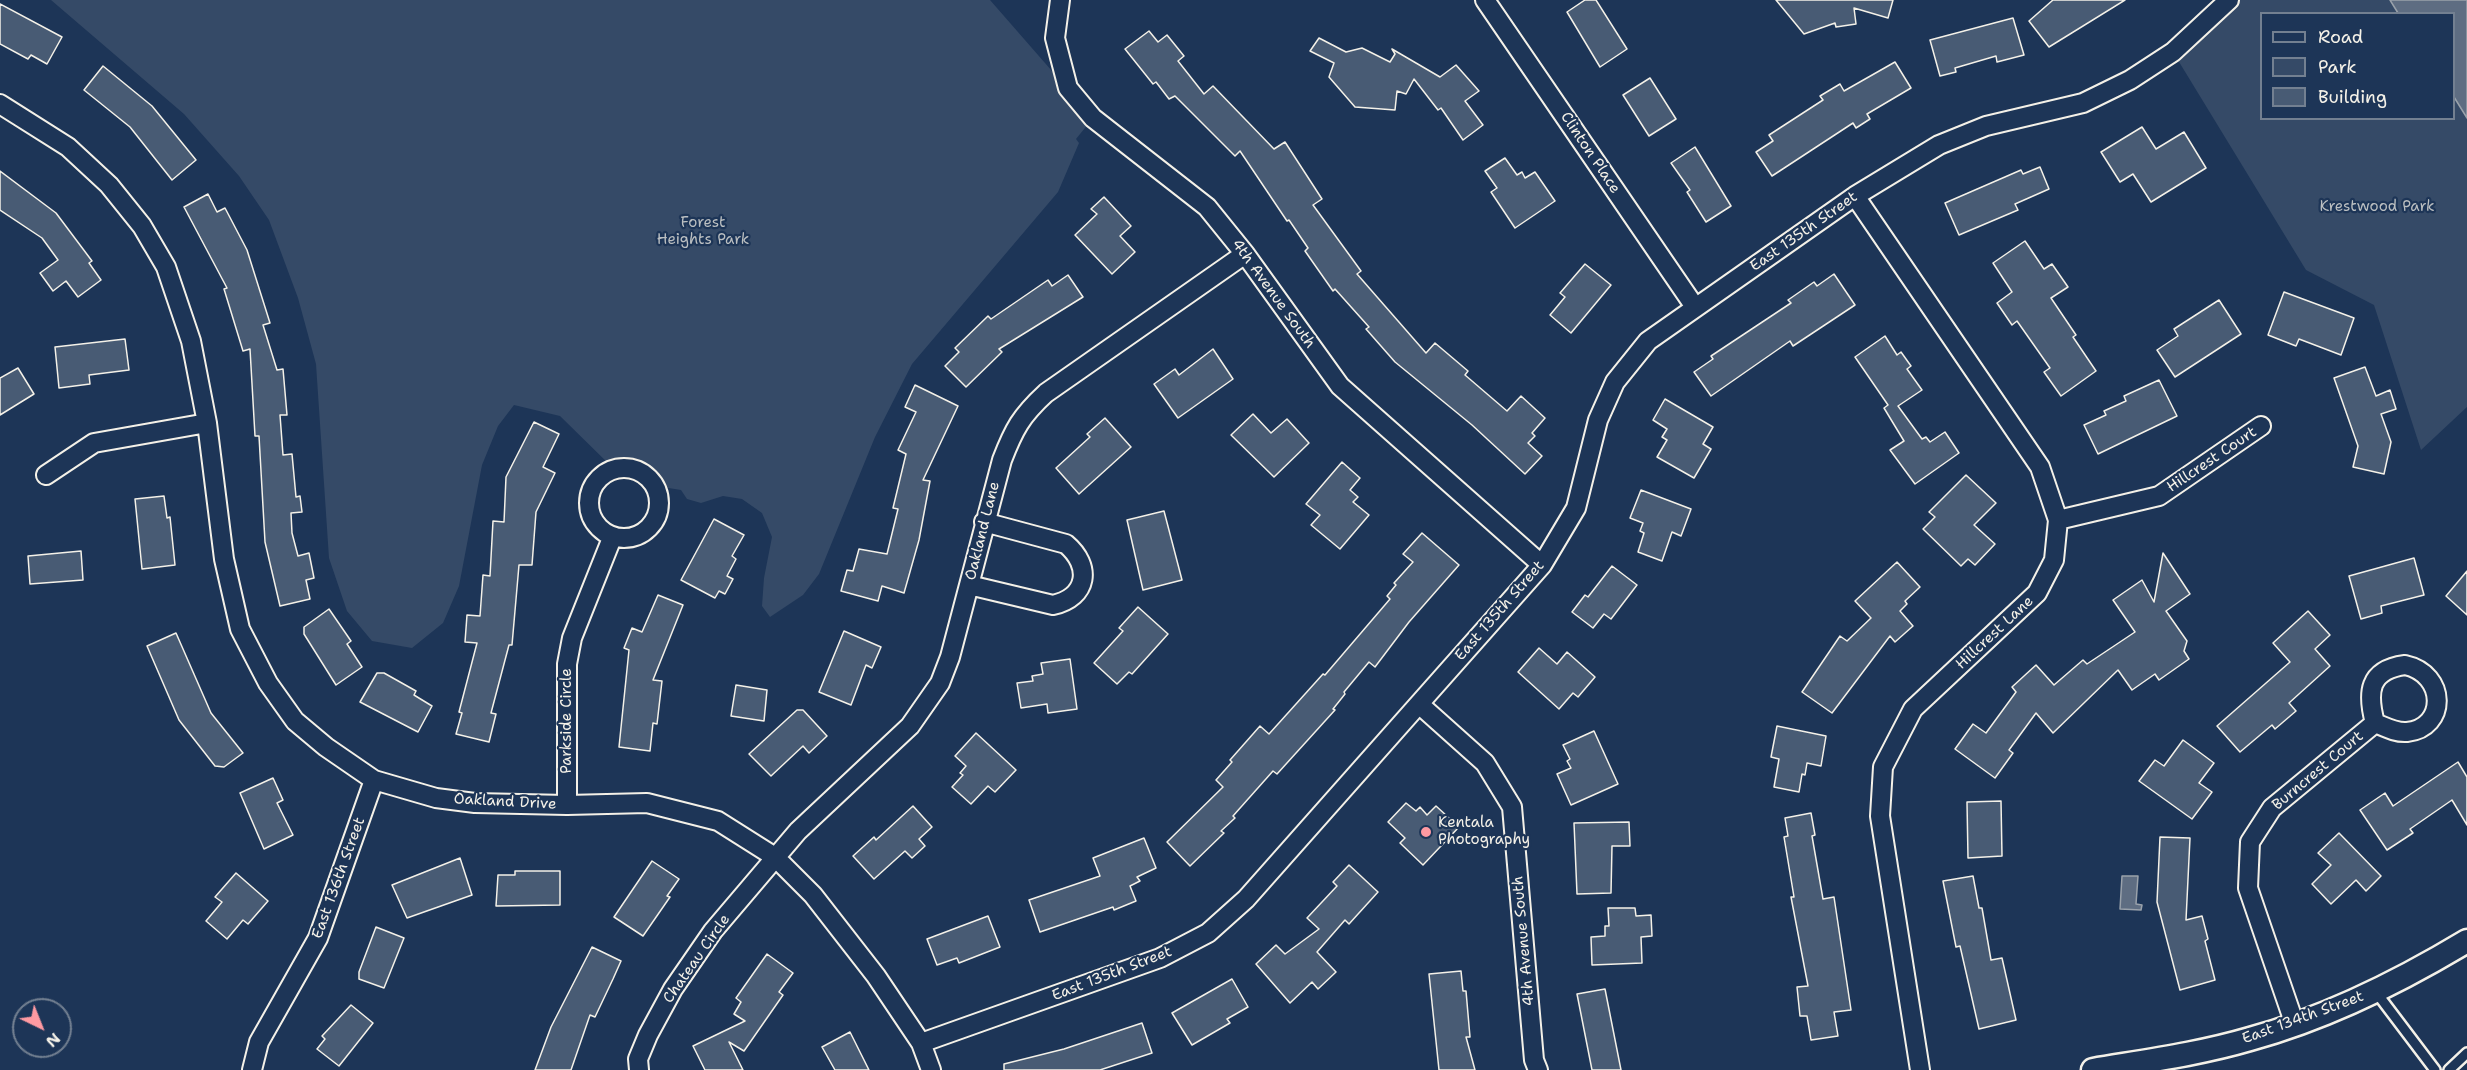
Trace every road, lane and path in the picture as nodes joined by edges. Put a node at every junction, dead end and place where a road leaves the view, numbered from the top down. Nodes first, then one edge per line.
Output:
1 (1060, 0) edge
2 (1485, 0) edge
3 (2229, 0) edge
4 (0, 104) edge
5 (1855, 196) junction
6 (1245, 254) junction
7 (1695, 307) junction
8 (207, 423) junction
9 (2261, 426) dead end
10 (46, 475) dead end
11 (2058, 520) junction
12 (984, 522) junction
13 (612, 538) dead end
14 (1542, 565) junction
15 (969, 585) junction
16 (1419, 704) junction
17 (2375, 723) dead end
18 (374, 780) junction
19 (567, 805) junction
20 (775, 857) junction
21 (2467, 941) edge
22 (2376, 992) junction
23 (2295, 1025) junction
24 (921, 1043) junction
25 (2467, 1053) edge
26 (252, 1070) edge
27 (639, 1070) edge
28 (931, 1070) edge
29 (1538, 1070) edge
30 (1920, 1070) edge
31 (2093, 1070) edge
32 (2436, 1070) edge
33 (2449, 1070) edge

1 - 6 street, 4th Avenue South
2 - 7 street, Clinton Place
3 - 5 street, East 135th Street
4 - 8 street, Oakland Drive
5 - 7 street, East 135th Street
5 - 11 street, Hillcrest Lane
6 - 12 street, Oakland Lane
6 - 14 street, 4th Avenue South
7 - 14 street, East 135th Street
8 - 10 street
8 - 18 street, Oakland Drive
9 - 11 street, Hillcrest Court
11 - 30 street, Hillcrest Lane
12 - 15 street, Oakland Lane
12 - 15 street
13 - 19 street, Parkside Circle
14 - 16 street, East 135th Street
15 - 20 street, Oakland Lane
16 - 24 street, East 135th Street
16 - 29 street, 4th Avenue South
17 - 23 street, Burncrest Court
18 - 19 street, Oakland Drive
18 - 26 street, East 136th Street
19 - 20 street, Oakland Drive
20 - 24 street, Oakland Drive
20 - 27 street, Chateau Circle
21 - 22 street, East 134th Street
22 - 23 street, East 134th Street
22 - 32 lane
23 - 31 street, East 134th Street
24 - 28 street, Oakland Drive
25 - 33 lane

